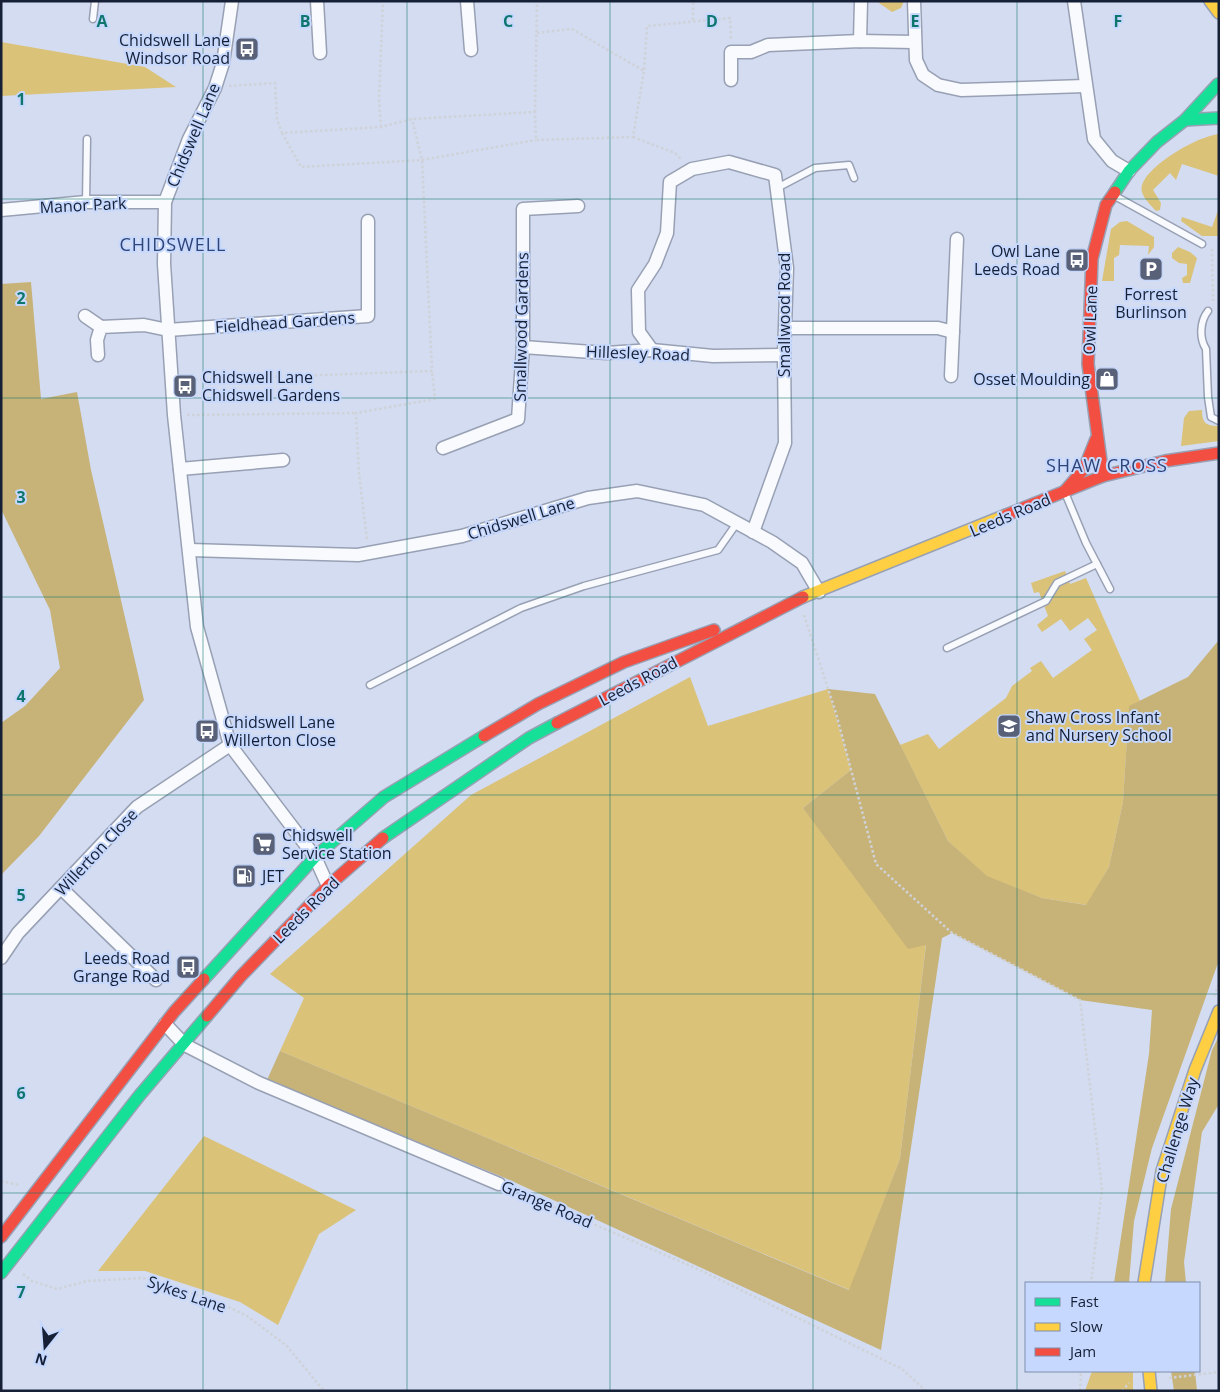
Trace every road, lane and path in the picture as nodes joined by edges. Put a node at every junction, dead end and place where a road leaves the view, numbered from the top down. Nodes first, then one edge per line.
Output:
1 (95, 1) edge
2 (232, 1) edge
3 (317, 1) edge
4 (383, 1) edge
5 (467, 1) edge
6 (536, 1) edge
7 (693, 1) edge
8 (861, 1) edge
9 (914, 1) edge
10 (1074, 1) edge
11 (1214, 8) edge
12 (93, 19) dead end
13 (693, 20) junction
14 (1219, 22) edge
15 (537, 33) junction
16 (860, 41) junction
17 (914, 42) junction
18 (471, 50) dead end
19 (731, 52) junction
20 (320, 53) dead end
21 (644, 71) junction
22 (731, 80) dead end
23 (1218, 83) edge
24 (1085, 86) junction
25 (215, 88) junction
26 (1219, 98) edge
27 (535, 112) junction
28 (1219, 118) edge
29 (1185, 120) junction
30 (381, 127) junction
31 (282, 133) junction
32 (633, 137) junction
33 (88, 139) dead end
34 (536, 140) junction
35 (692, 169) junction
36 (1130, 172) junction
37 (854, 178) dead end
38 (777, 188) junction
39 (1113, 195) junction
40 (86, 202) junction
41 (165, 202) junction
42 (578, 206) dead end
43 (1, 210) edge
44 (368, 221) dead end
45 (957, 239) dead end
46 (1202, 244) dead end
47 (1212, 246) dead end
48 (1214, 305) dead end
49 (1208, 311) dead end
50 (85, 316) dead end
51 (101, 327) junction
52 (786, 328) junction
53 (168, 330) junction
54 (953, 332) junction
55 (523, 347) junction
56 (652, 350) junction
57 (98, 355) dead end
58 (784, 355) junction
59 (432, 371) dead end
60 (951, 376) dead end
61 (356, 413) junction
62 (174, 416) junction
63 (1219, 421) edge
64 (1097, 435) junction
65 (443, 448) dead end
66 (1219, 453) edge
67 (283, 460) dead end
68 (180, 469) junction
69 (1103, 476) junction
70 (1064, 492) junction
71 (737, 523) junction
72 (753, 532) junction
73 (190, 550) junction
74 (368, 553) junction
75 (1098, 564) junction
76 (1110, 589) dead end
77 (819, 592) junction
78 (798, 598) junction
79 (779, 607) junction
80 (947, 648) dead end
81 (370, 685) dead end
82 (230, 745) junction
83 (315, 857) junction
84 (328, 886) junction
85 (61, 888) junction
86 (1, 958) edge
87 (156, 980) dead end
88 (1219, 1011) edge
89 (165, 1024) junction
90 (184, 1045) junction
91 (499, 1184) joint
92 (1, 1237) edge
93 (10, 1262) junction
94 (1, 1273) edge
95 (1090, 1282) edge
96 (1144, 1282) edge
97 (1082, 1372) edge
98 (1149, 1372) edge
99 (1219, 1372) edge
100 (1169, 1378) dead end
101 (1129, 1383) dead end
102 (324, 1391) edge
103 (926, 1391) edge
104 (1080, 1391) edge
105 (1122, 1391) edge
106 (1151, 1391) edge

1 - 12 lane
2 - 25 street, Chidswell Lane
3 - 20 street
4 - 30 path
5 - 18 street
6 - 15 path
7 - 13 path
8 - 16 street
9 - 17 street
10 - 24 street
11 - 14 main road
13 - 19 path
13 - 21 path
15 - 21 path
15 - 27 path
16 - 17 street
16 - 19 street
17 - 24 street
19 - 22 street
21 - 32 path
23 - 26 main road
23 - 29 main road, Owl Lane
24 - 36 street
25 - 31 path
25 - 41 street, Chidswell Lane
27 - 30 path
27 - 34 path
28 - 29 main road
29 - 36 main road, Owl Lane
30 - 31 path
31 - 34 path
32 - 34 path
32 - 35 path
33 - 40 lane
35 - 38 street
35 - 56 street
36 - 39 main road, Owl Lane
37 - 38 lane
38 - 52 street, Smallwood Road
39 - 46 lane
39 - 64 main road, Owl Lane
40 - 41 street, Manor Park
40 - 43 street, Manor Park
41 - 53 street, Chidswell Lane
42 - 55 street, Smallwood Gardens
44 - 53 street, Fieldhead Gardens
45 - 54 street
47 - 48 path
49 - 63 lane
50 - 51 street
51 - 53 street
51 - 57 street
52 - 54 street
52 - 58 street, Smallwood Road
53 - 62 street, Chidswell Lane
54 - 60 street
55 - 56 street, Hillesley Road
55 - 65 street, Smallwood Gardens
56 - 58 street, Hillesley Road
58 - 72 street, Smallwood Road
59 - 61 path
61 - 62 path
61 - 74 path
62 - 68 street, Chidswell Lane
64 - 69 main road, Owl Lane
64 - 70 main road
66 - 69 main road, Leeds Road
67 - 68 street
68 - 73 street, Chidswell Lane
69 - 70 main road, Leeds Road
70 - 75 lane
70 - 77 main road, Leeds Road
71 - 72 street, Chidswell Lane
71 - 74 street, Chidswell Lane
71 - 81 lane
72 - 77 street, Chidswell Lane
73 - 74 street, Chidswell Lane
73 - 82 street, Chidswell Lane
75 - 76 lane
75 - 80 lane
77 - 78 main road, Leeds Road
78 - 79 main road, Leeds Road
78 - 95 path
79 - 83 main road, Leeds Road
79 - 84 main road, Leeds Road
82 - 83 street, Chidswell Lane
82 - 85 street, Willerton Close
83 - 84 street, Chidswell Lane
83 - 89 main road, Leeds Road
84 - 90 main road, Leeds Road
85 - 86 street, Willerton Close
85 - 87 street
88 - 96 main road, Challenge Way
89 - 90 street, Grange Road
89 - 92 main road, Leeds Road
90 - 91 street, Grange Road
90 - 93 main road, Leeds Road
91 - 103 path, Grange Road
93 - 94 main road, Leeds Road
93 - 102 path, Sykes Lane
97 - 104 path
98 - 106 main road
99 - 100 path
101 - 105 path

